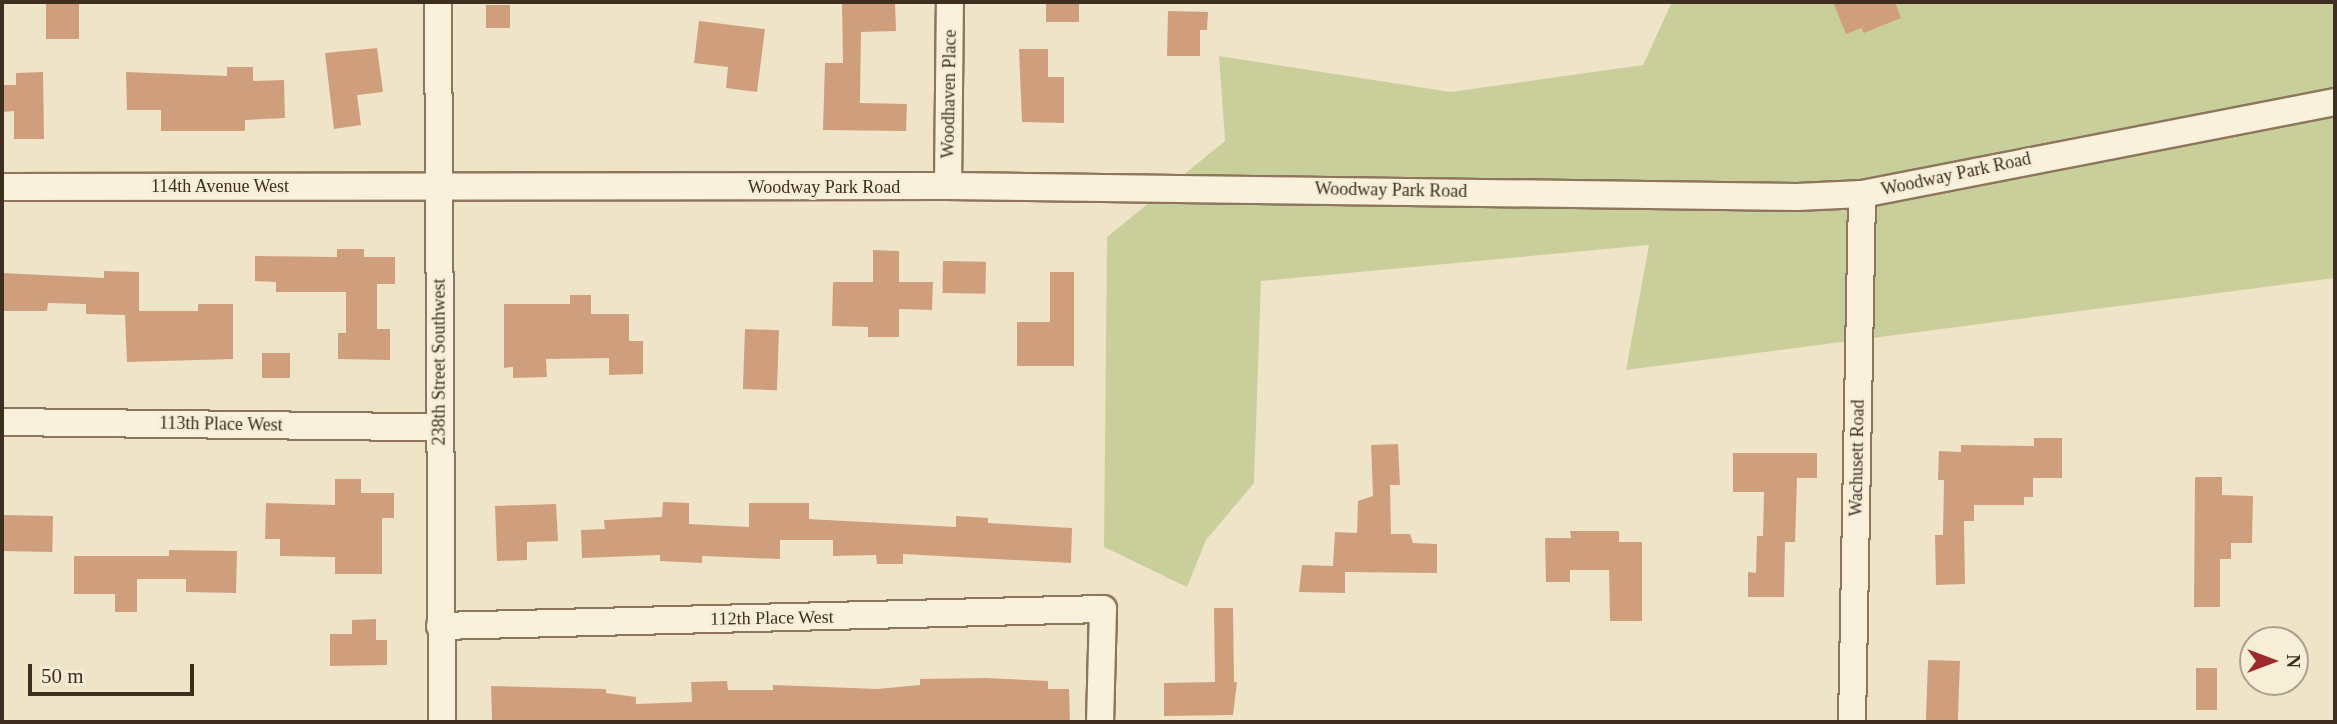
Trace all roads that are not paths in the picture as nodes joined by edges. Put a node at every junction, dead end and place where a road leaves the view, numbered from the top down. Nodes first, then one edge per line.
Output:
1 (438, 2) edge
2 (950, 2) edge
3 (2335, 102) edge
4 (439, 186) junction
5 (948, 186) junction
6 (2, 187) edge
7 (1862, 194) junction
8 (2, 422) edge
9 (440, 426) junction
10 (440, 626) junction
11 (442, 722) edge
12 (1100, 722) edge
13 (1852, 722) edge

1 - 4 street, 238th Street Southwest
2 - 5 street, Woodhaven Place
3 - 7 street, Woodway Park Road
4 - 5 street, Woodway Park Road
4 - 6 street, 114th Avenue West
4 - 9 street, 238th Street Southwest
5 - 7 street, Woodway Park Road
7 - 13 street, Wachusett Road
8 - 9 street, 113th Place West
9 - 10 street, 238th Street Southwest
10 - 11 street, 238th Street Southwest
10 - 12 street, 112th Place West

